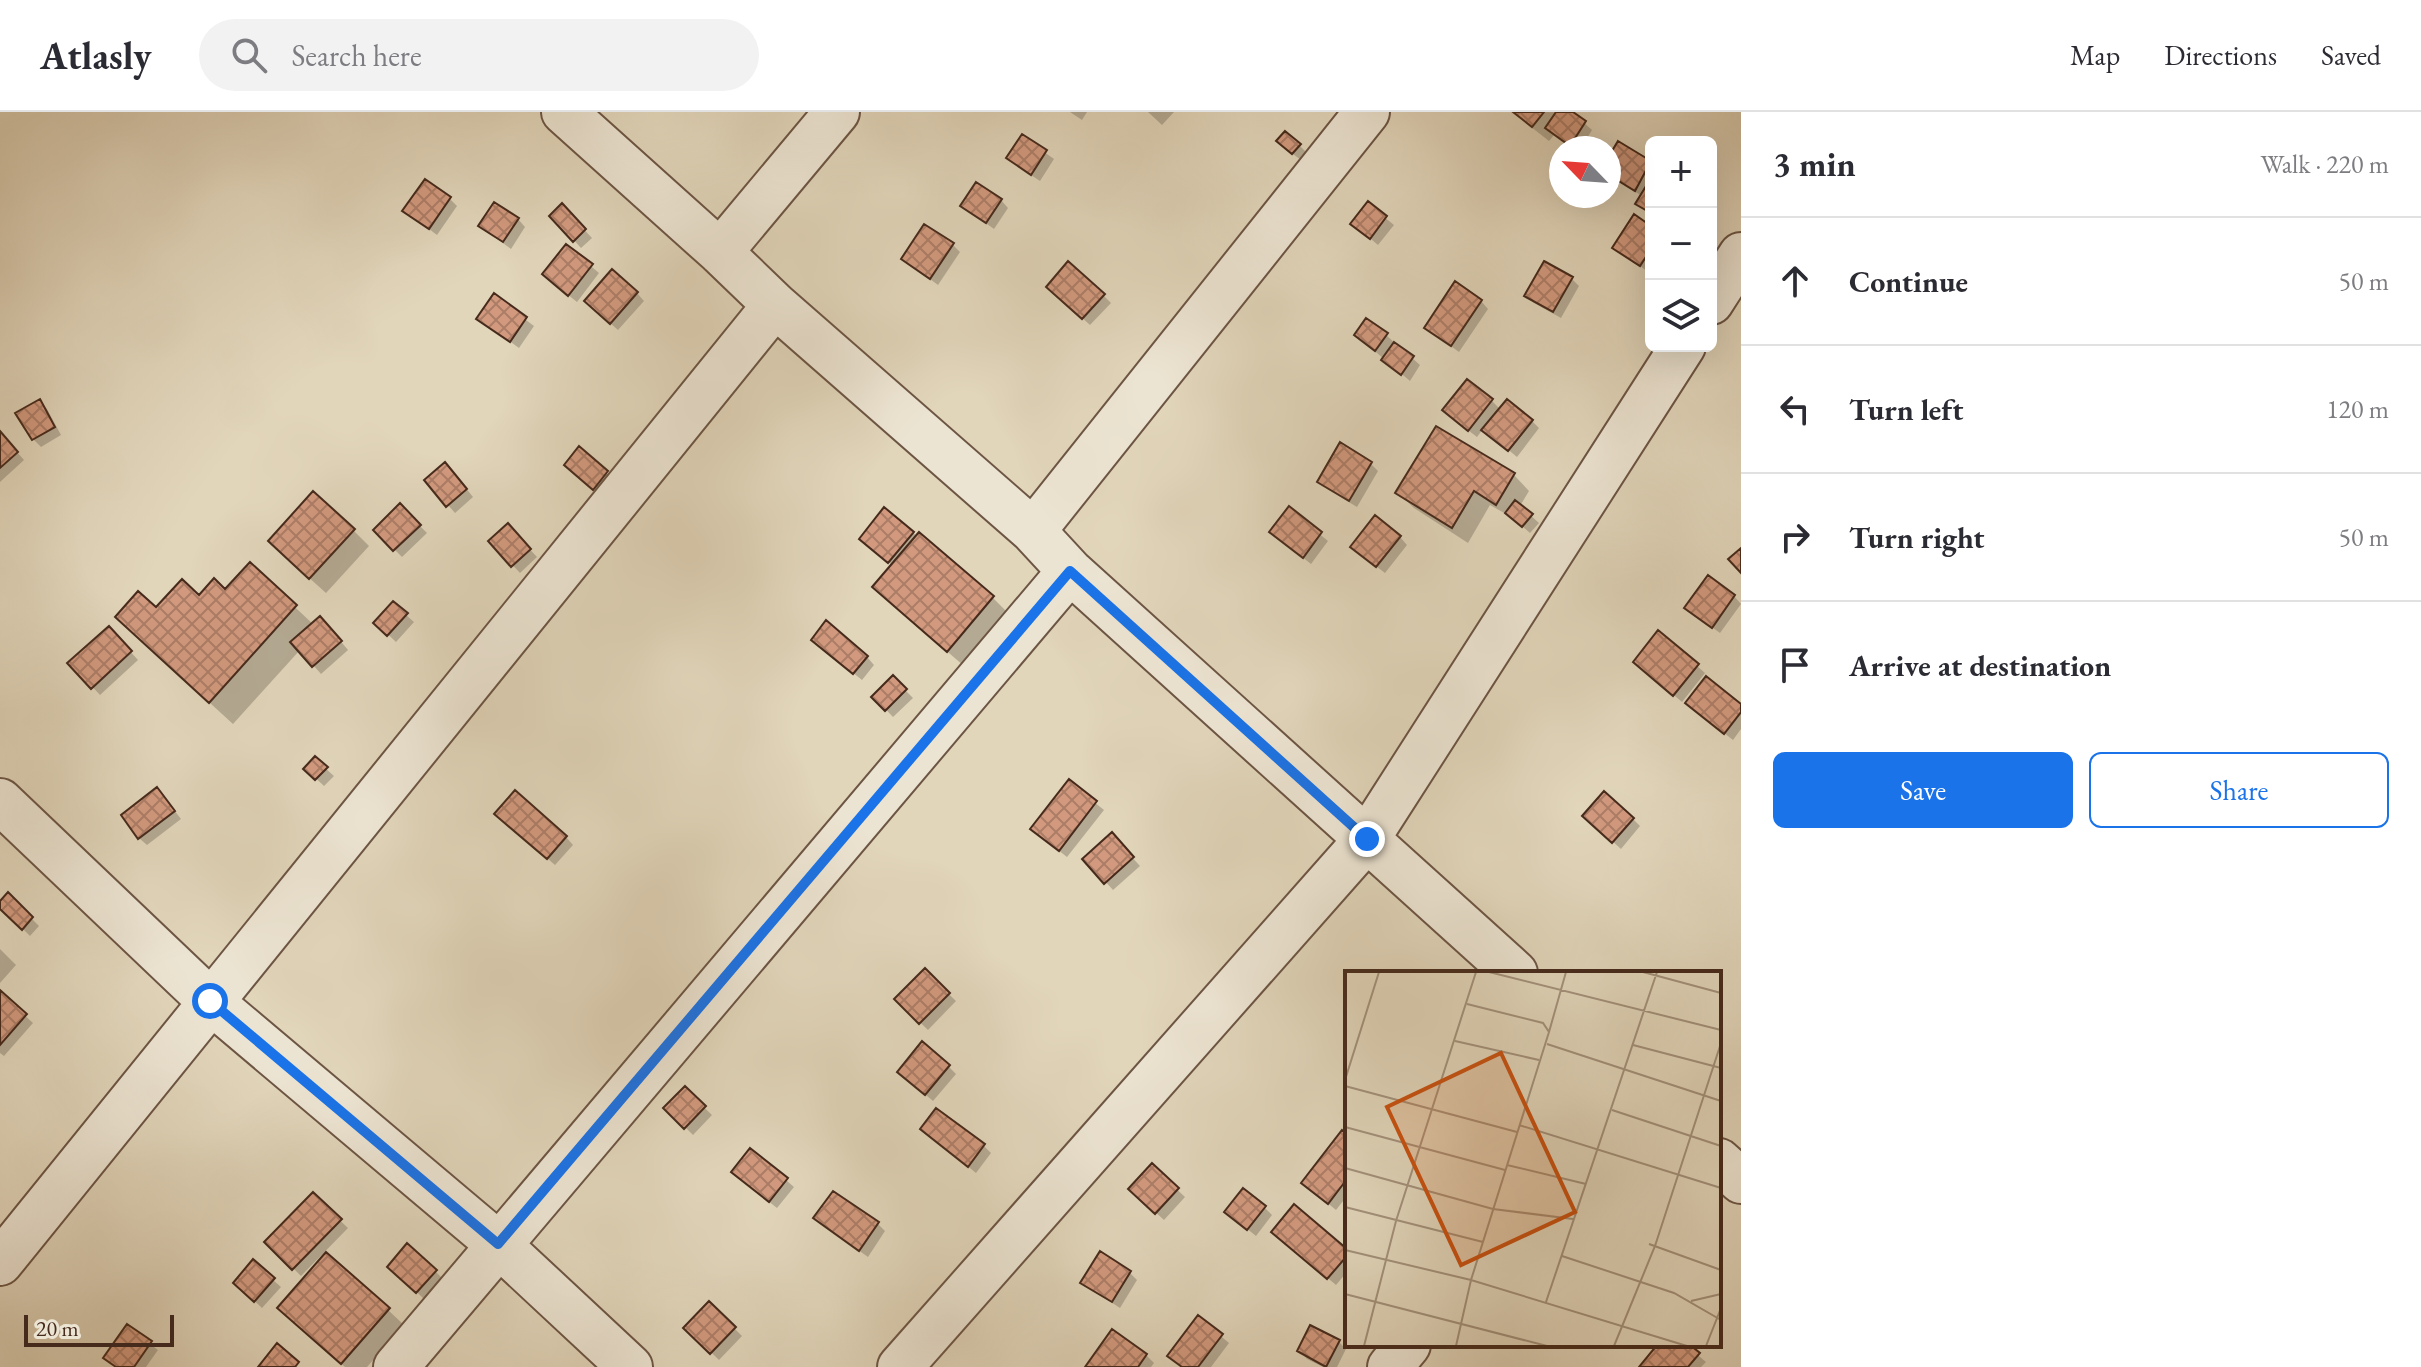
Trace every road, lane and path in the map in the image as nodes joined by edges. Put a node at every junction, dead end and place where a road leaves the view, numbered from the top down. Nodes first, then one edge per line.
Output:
1 (564, 112) edge
2 (837, 112) edge
3 (1367, 112) edge
4 (720, 252) junction
5 (1741, 255) edge
6 (1717, 293) edge
7 (775, 305) junction
8 (1679, 352) edge
9 (1033, 531) junction
10 (1070, 571) junction
11 (0, 801) edge
12 (1367, 839) junction
13 (1513, 971) edge
14 (210, 1001) junction
15 (1721, 1163) edge
16 (1741, 1181) edge
17 (498, 1244) junction
18 (0, 1263) edge
19 (1406, 1347) edge
20 (396, 1367) edge
21 (630, 1367) edge
22 (900, 1367) edge
23 (1390, 1367) edge

1 - 4 street
2 - 4 street
3 - 9 street
4 - 7 street
5 - 6 street
7 - 9 street
7 - 14 street
8 - 12 street
9 - 10 street
10 - 12 street
10 - 17 street
11 - 14 street
12 - 13 street
12 - 22 street
14 - 17 street
14 - 18 street
15 - 16 street
17 - 20 street
17 - 21 street
19 - 23 street

